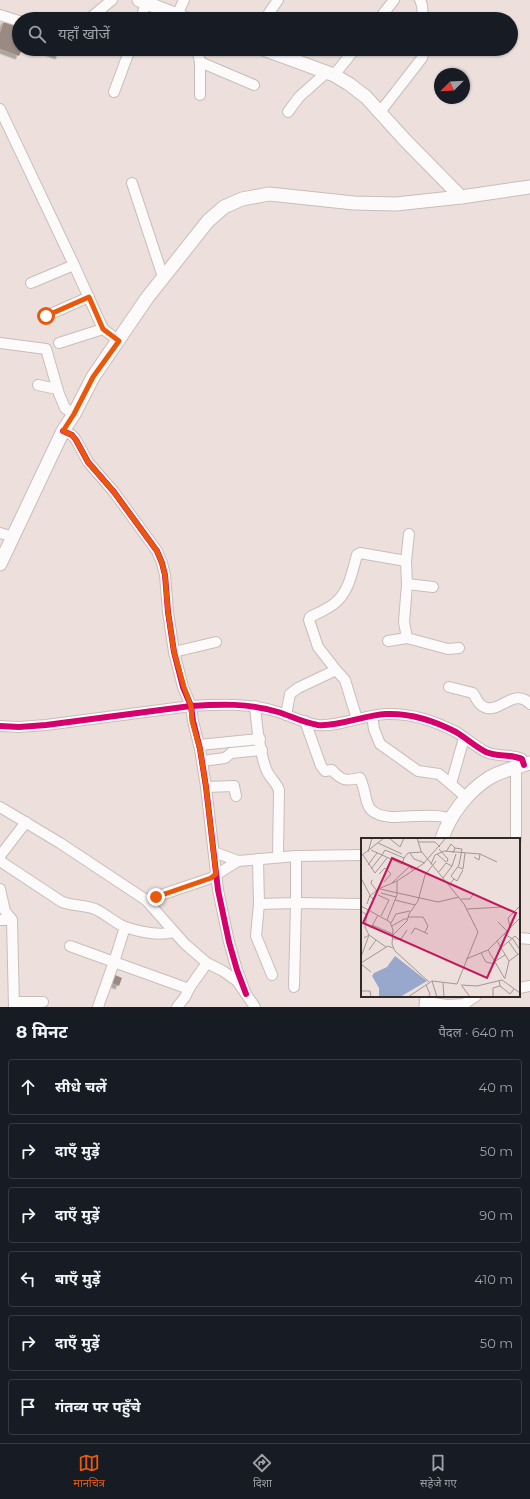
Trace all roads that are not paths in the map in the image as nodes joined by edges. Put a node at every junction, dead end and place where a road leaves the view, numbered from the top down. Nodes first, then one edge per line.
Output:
1 (112, 0) edge
2 (184, 0) edge
3 (278, 0) edge
4 (394, 0) edge
5 (420, 0) edge
6 (142, 2) edge
7 (97, 12) edge
8 (141, 12) edge
9 (169, 12) edge
10 (183, 12) edge
11 (270, 12) edge
12 (385, 12) edge
13 (422, 12) edge
14 (0, 15) edge
15 (12, 19) edge
16 (127, 56) edge
17 (199, 56) edge
18 (282, 56) edge
19 (348, 56) edge
20 (422, 56) edge
21 (200, 62) junction
22 (330, 74) junction
23 (254, 85) dead end
24 (114, 92) dead end
25 (200, 95) dead end
26 (0, 109) edge
27 (288, 112) dead end
28 (380, 112) junction
29 (132, 183) dead end
30 (530, 187) edge
31 (461, 197) junction
32 (74, 265) junction
33 (163, 277) junction
34 (31, 282) dead end
35 (89, 297) junction
36 (46, 316) dead end
37 (103, 329) junction
38 (119, 341) junction
39 (0, 343) edge
40 (59, 343) dead end
41 (38, 386) dead end
42 (57, 389) junction
43 (74, 414) junction
44 (63, 431) junction
45 (0, 533) edge
46 (409, 534) dead end
47 (14, 536) junction
48 (406, 561) junction
49 (0, 564) edge
50 (407, 584) junction
51 (433, 587) dead end
52 (407, 638) junction
53 (388, 641) dead end
54 (216, 642) dead end
55 (459, 648) dead end
56 (174, 652) junction
57 (336, 670) junction
58 (449, 687) dead end
59 (530, 704) edge
60 (191, 706) junction
61 (254, 706) junction
62 (286, 715) junction
63 (372, 716) junction
64 (357, 719) junction
65 (305, 721) junction
66 (0, 726) edge
67 (464, 738) junction
68 (260, 739) junction
69 (199, 745) junction
70 (262, 750) junction
71 (202, 761) junction
72 (523, 765) edge
73 (451, 784) junction
74 (206, 787) junction
75 (236, 796) dead end
76 (467, 798) junction
77 (0, 807) edge
78 (450, 819) junction
79 (26, 822) junction
80 (442, 838) edge
81 (516, 838) edge
82 (214, 852) junction
83 (361, 855) edge
84 (0, 856) edge
85 (296, 856) junction
86 (278, 857) junction
87 (258, 859) junction
88 (0, 861) edge
89 (238, 861) junction
90 (216, 874) junction
91 (0, 889) edge
92 (146, 900) junction
93 (296, 903) junction
94 (259, 904) junction
95 (361, 904) edge
96 (0, 920) edge
97 (12, 920) junction
98 (125, 927) junction
99 (174, 932) junction
100 (520, 938) edge
101 (530, 939) edge
102 (70, 946) dead end
103 (114, 962) junction
104 (207, 962) junction
105 (272, 975) dead end
106 (530, 986) edge
107 (294, 987) dead end
108 (520, 988) edge
109 (189, 989) junction
110 (246, 994) junction
111 (475, 997) edge
112 (43, 1002) dead end
113 (427, 1002) edge
114 (14, 1004) edge
115 (464, 1005) edge
116 (98, 1007) edge
117 (177, 1007) edge
118 (255, 1007) edge

1 - 7 street
2 - 10 street
3 - 11 street
4 - 12 street
5 - 13 street
6 - 8 street
6 - 9 main road
14 - 15 street
16 - 24 street
17 - 21 street
18 - 22 main road
19 - 22 street
20 - 28 street
21 - 23 street
21 - 25 street
22 - 27 street
22 - 28 main road
26 - 32 street
28 - 31 main road
29 - 33 street
30 - 31 main road
31 - 33 main road
32 - 34 street
32 - 35 street
33 - 38 main road
35 - 36 street
35 - 37 street
37 - 38 street
37 - 40 street
38 - 43 main road
39 - 42 street
41 - 42 street
42 - 43 street
43 - 44 main road
44 - 47 main road
44 - 56 street
45 - 47 street
46 - 48 street
47 - 49 main road
48 - 50 street
48 - 57 street
50 - 51 street
50 - 52 street
52 - 53 street
52 - 55 street
54 - 56 street
56 - 60 street
57 - 62 street
57 - 64 street
58 - 59 street
60 - 61 street
60 - 66 street
60 - 69 street
61 - 62 street
61 - 68 street
62 - 65 street
63 - 64 street
63 - 67 street
63 - 73 street
64 - 65 street
65 - 78 street
67 - 72 street
67 - 73 street
68 - 69 street
68 - 70 street
69 - 71 street
70 - 71 street
70 - 86 street
71 - 74 street
72 - 76 main road
72 - 81 street
73 - 76 street
74 - 75 street
74 - 82 street
76 - 78 main road
77 - 79 street
78 - 80 main road
79 - 84 street
79 - 92 street
82 - 89 street
82 - 90 street
83 - 85 street
85 - 86 street
85 - 93 street
86 - 87 street
87 - 89 street
87 - 94 street
88 - 98 street
89 - 90 street
90 - 92 street
90 - 110 street
91 - 97 street
92 - 99 street
93 - 94 street
93 - 95 street
93 - 107 street
94 - 105 street
96 - 97 street
97 - 114 street
98 - 99 street
98 - 103 street
99 - 104 street
100 - 101 street
102 - 103 street
103 - 109 street
103 - 116 street
104 - 109 street
104 - 110 street
106 - 108 street
109 - 117 street
110 - 118 street
111 - 115 street
112 - 114 street
113 - 115 street

